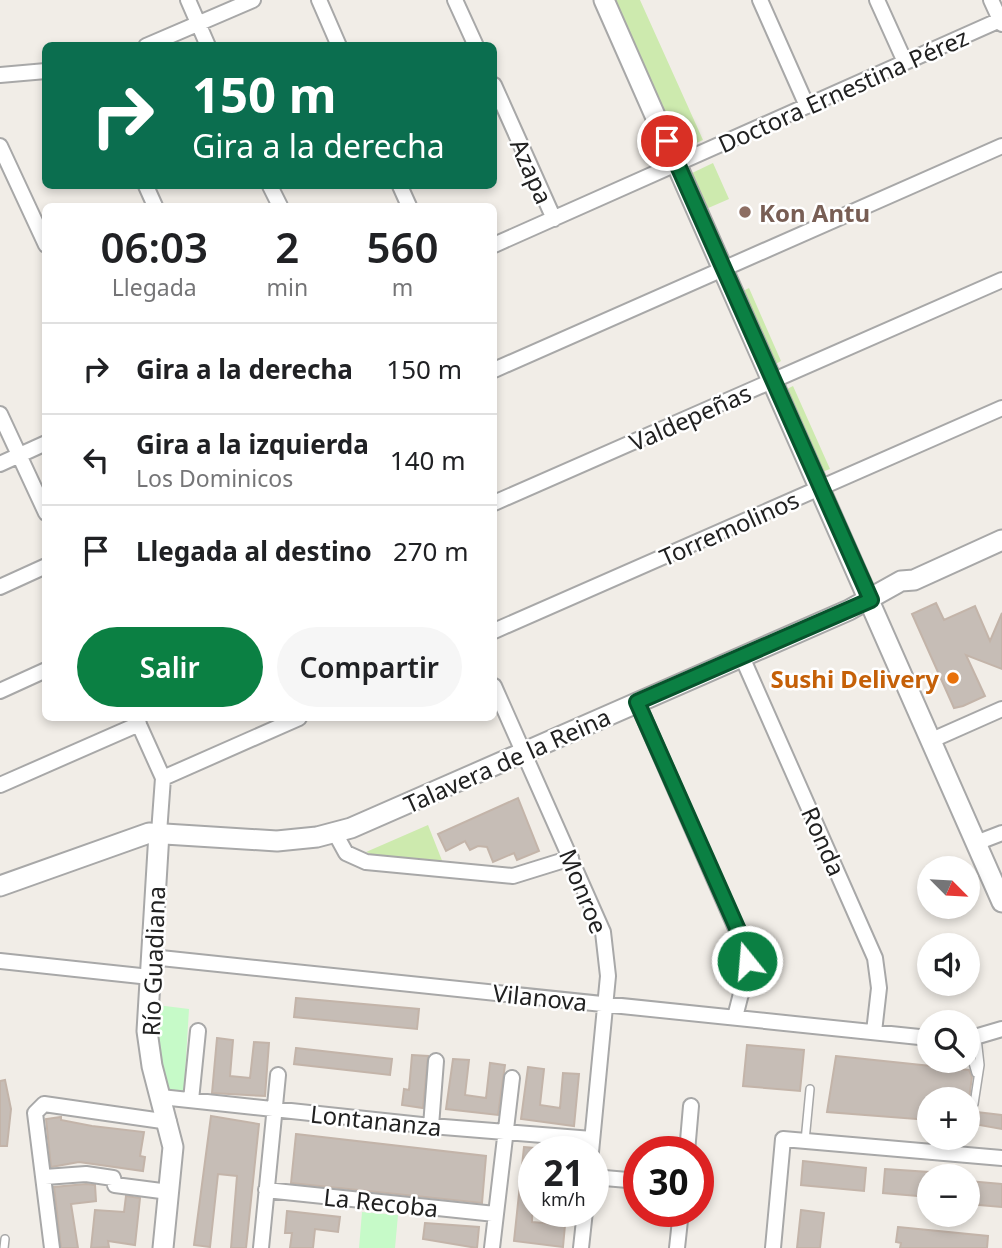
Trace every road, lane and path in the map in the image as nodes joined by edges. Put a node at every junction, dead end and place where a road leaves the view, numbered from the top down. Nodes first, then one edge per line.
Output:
1 (188, 0) edge
2 (253, 0) edge
3 (319, 0) edge
4 (455, 0) edge
5 (604, 0) edge
6 (760, 0) edge
7 (877, 0) edge
8 (991, 0) edge
9 (1001, 22) edge
10 (198, 24) junction
11 (155, 42) edge
12 (206, 42) edge
13 (337, 42) edge
14 (474, 42) edge
15 (905, 62) junction
16 (42, 71) edge
17 (0, 75) edge
18 (497, 92) edge
19 (807, 106) junction
20 (0, 146) edge
21 (1002, 146) edge
22 (677, 165) junction
23 (554, 219) junction
24 (42, 236) edge
25 (497, 244) edge
26 (724, 269) junction
27 (1002, 279) edge
28 (497, 369) edge
29 (773, 380) junction
30 (1002, 408) edge
31 (0, 414) edge
32 (42, 445) edge
33 (19, 456) junction
34 (0, 464) edge
35 (821, 487) junction
36 (497, 502) edge
37 (42, 505) edge
38 (1002, 540) edge
39 (42, 568) edge
40 (0, 587) edge
41 (871, 600) junction
42 (497, 630) edge
43 (742, 657) junction
44 (42, 672) edge
45 (0, 691) edge
46 (497, 693) edge
47 (637, 702) junction
48 (1002, 709) edge
49 (137, 721) edge
50 (292, 721) edge
51 (932, 740) junction
52 (523, 753) junction
53 (163, 778) junction
54 (0, 785) edge
55 (159, 833) junction
56 (335, 833) junction
57 (1002, 833) edge
58 (976, 843) junction
59 (571, 858) junction
60 (0, 886) edge
61 (1002, 902) edge
62 (0, 961) edge
63 (151, 967) junction
64 (606, 1004) junction
65 (735, 1017) junction
66 (1002, 1029) edge
67 (198, 1031) dead end
68 (874, 1032) junction
69 (917, 1037) edge
70 (980, 1038) edge
71 (436, 1061) dead end
72 (976, 1074) edge
73 (278, 1075) dead end
74 (512, 1078) dead end
75 (975, 1087) edge
76 (810, 1088) dead end
77 (161, 1097) junction
78 (191, 1100) junction
79 (691, 1106) dead end
80 (274, 1109) junction
81 (169, 1122) junction
82 (431, 1126) junction
83 (504, 1132) junction
84 (531, 1136) edge
85 (592, 1136) edge
86 (688, 1136) edge
87 (805, 1141) junction
88 (1002, 1158) edge
89 (45, 1177) junction
90 (266, 1190) junction
91 (169, 1192) junction
92 (495, 1214) junction
93 (583, 1227) edge
94 (679, 1227) edge
95 (52, 1248) edge
96 (163, 1248) edge
97 (261, 1248) edge
98 (492, 1248) edge
99 (581, 1248) edge
100 (677, 1248) edge
101 (774, 1248) edge

1 - 10 street
2 - 10 street
3 - 13 street
4 - 14 street
5 - 22 street
6 - 19 street
7 - 15 street
8 - 9 street
9 - 15 street, Doctora Ernestina Pérez
10 - 11 street
10 - 12 street
15 - 19 street, Doctora Ernestina Pérez
16 - 17 street
18 - 23 street, Azapa
19 - 22 street, Doctora Ernestina Pérez
20 - 24 street
21 - 26 street
22 - 23 street, Doctora Ernestina Pérez
22 - 26 street
23 - 25 street, Doctora Ernestina Pérez
26 - 28 street
26 - 29 street
27 - 29 street, Valdepeñas
29 - 35 street
29 - 36 street, Valdepeñas
30 - 35 street, Torremolinos
31 - 33 street
32 - 33 street
33 - 34 street
33 - 37 street
35 - 41 street
35 - 42 street, Torremolinos
38 - 41 street, Talavera de la Reina
39 - 40 street
41 - 43 street, Talavera de la Reina
41 - 51 street
43 - 47 street, Talavera de la Reina
43 - 68 street, Ronda
44 - 45 street
46 - 52 street, Monroe
47 - 52 street, Talavera de la Reina
47 - 65 street
48 - 51 street
49 - 53 street, Río Guadiana
49 - 54 street
50 - 53 street
51 - 58 street
52 - 56 street, Talavera de la Reina
52 - 59 street, Monroe
53 - 55 street, Río Guadiana
55 - 56 street, Talavera de la Reina
55 - 60 street, Talavera de la Reina
55 - 63 street, Río Guadiana
56 - 59 street
57 - 58 street
58 - 61 street
59 - 64 street, Monroe
62 - 63 street, Vilanova
63 - 64 street, Vilanova
63 - 77 street, Río Guadiana
64 - 65 street, Vilanova
64 - 85 street, Monroe
65 - 68 street, Vilanova
66 - 70 street
67 - 78 street, Río Guadiana
68 - 69 street, Vilanova
71 - 82 street
72 - 75 lane
73 - 80 street
74 - 83 street
76 - 87 lane
77 - 78 street, Lontananza
77 - 81 street, Río Guadiana
78 - 80 street, Lontananza
79 - 86 street
80 - 82 street, Lontananza
80 - 90 street
81 - 89 street
81 - 91 street, Río Guadiana
82 - 83 street, Lontananza
83 - 84 street, Lontananza
83 - 92 street
87 - 88 street
87 - 101 street
89 - 91 street
89 - 95 street
90 - 92 street, La Recoba
90 - 97 street
91 - 96 street, Río Guadiana
92 - 98 street
93 - 99 street
94 - 100 street

